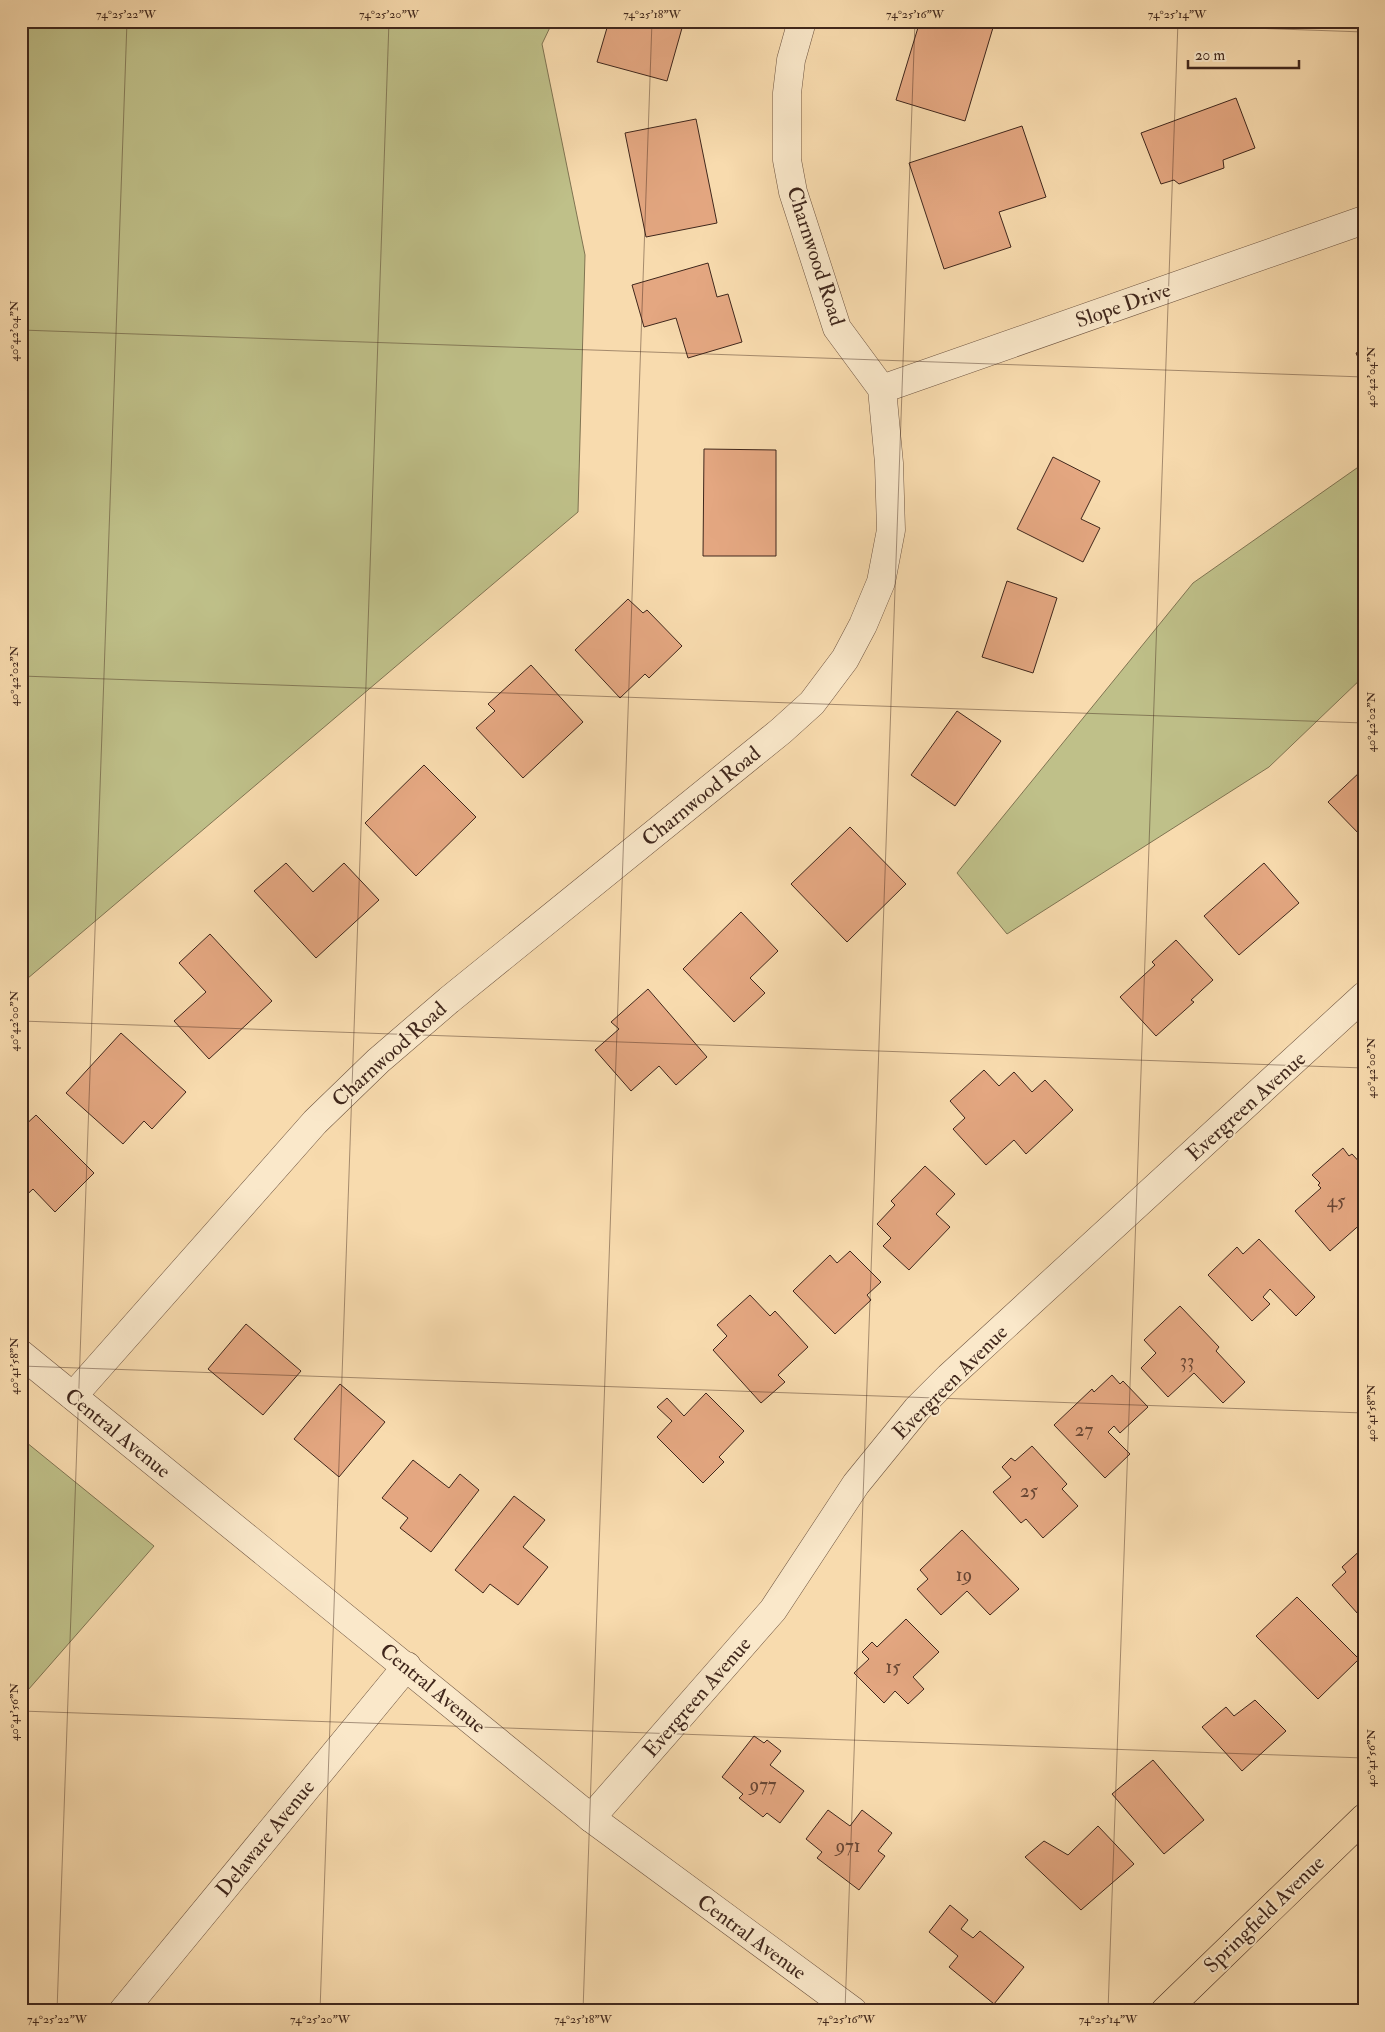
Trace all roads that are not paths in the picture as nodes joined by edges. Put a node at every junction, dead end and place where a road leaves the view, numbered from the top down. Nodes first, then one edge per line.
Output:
1 (802, 21) edge
2 (1364, 220) edge
3 (882, 389) junction
4 (1364, 996) edge
5 (21, 1354) edge
6 (73, 1396) junction
7 (407, 1666) junction
8 (590, 1818) junction
9 (1364, 1818) edge
10 (123, 2011) edge
11 (853, 2011) edge
12 (1164, 2011) edge

1 - 3 street, Charnwood Road
2 - 3 street, Slope Drive
3 - 6 street, Charnwood Road
4 - 8 street, Evergreen Avenue
5 - 6 street, Central Avenue
6 - 7 street, Central Avenue
7 - 8 street, Central Avenue
7 - 10 street, Delaware Avenue
8 - 11 street, Central Avenue
9 - 12 main road, Springfield Avenue

